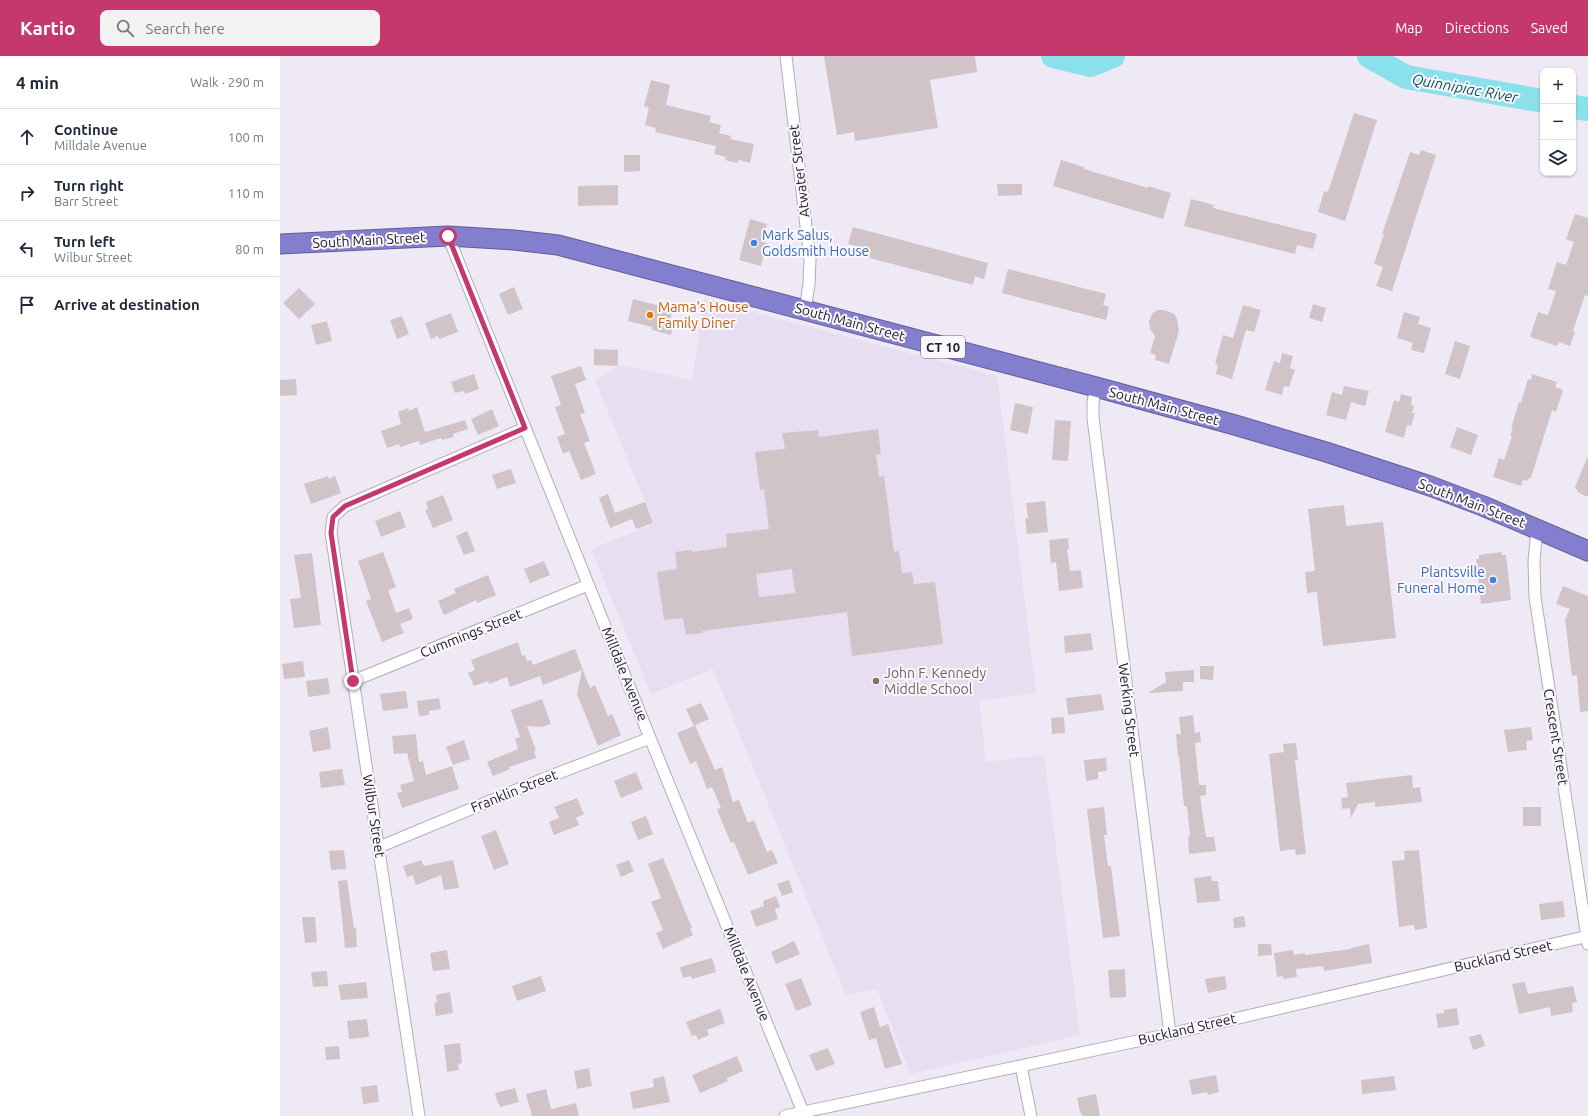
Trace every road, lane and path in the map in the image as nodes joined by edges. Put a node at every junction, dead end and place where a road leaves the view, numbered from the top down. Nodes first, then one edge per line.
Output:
1 (786, 56) edge
2 (448, 236) junction
3 (280, 244) edge
4 (805, 310) junction
5 (1096, 387) junction
6 (525, 428) junction
7 (1537, 529) junction
8 (1588, 551) edge
9 (588, 584) junction
10 (353, 681) junction
11 (650, 738) junction
12 (379, 847) junction
13 (1587, 938) edge
14 (1170, 1034) junction
15 (1021, 1066) junction
16 (803, 1112) junction
17 (418, 1116) edge
18 (785, 1116) edge
19 (1031, 1116) edge

1 - 4 street, Atwater Street
2 - 3 highway, South Main Street / CT 10
2 - 4 highway, South Main Street / CT 10
2 - 6 street, Milldale Avenue
4 - 5 highway, South Main Street / CT 10
5 - 7 highway, South Main Street / CT 10
5 - 14 street, Werking Street
6 - 9 street, Milldale Avenue
6 - 10 street, Wilbur Street
7 - 8 highway, South Main Street / CT 10
7 - 13 street, Crescent Street
9 - 10 street, Cummings Street
9 - 11 street, Milldale Avenue
10 - 12 street, Wilbur Street
11 - 12 street, Franklin Street
11 - 16 street, Milldale Avenue
12 - 17 street, Wilbur Street
13 - 14 street, Buckland Street
14 - 15 street, Buckland Street
15 - 16 street, Buckland Street
15 - 19 street
16 - 18 street, Buckland Street

